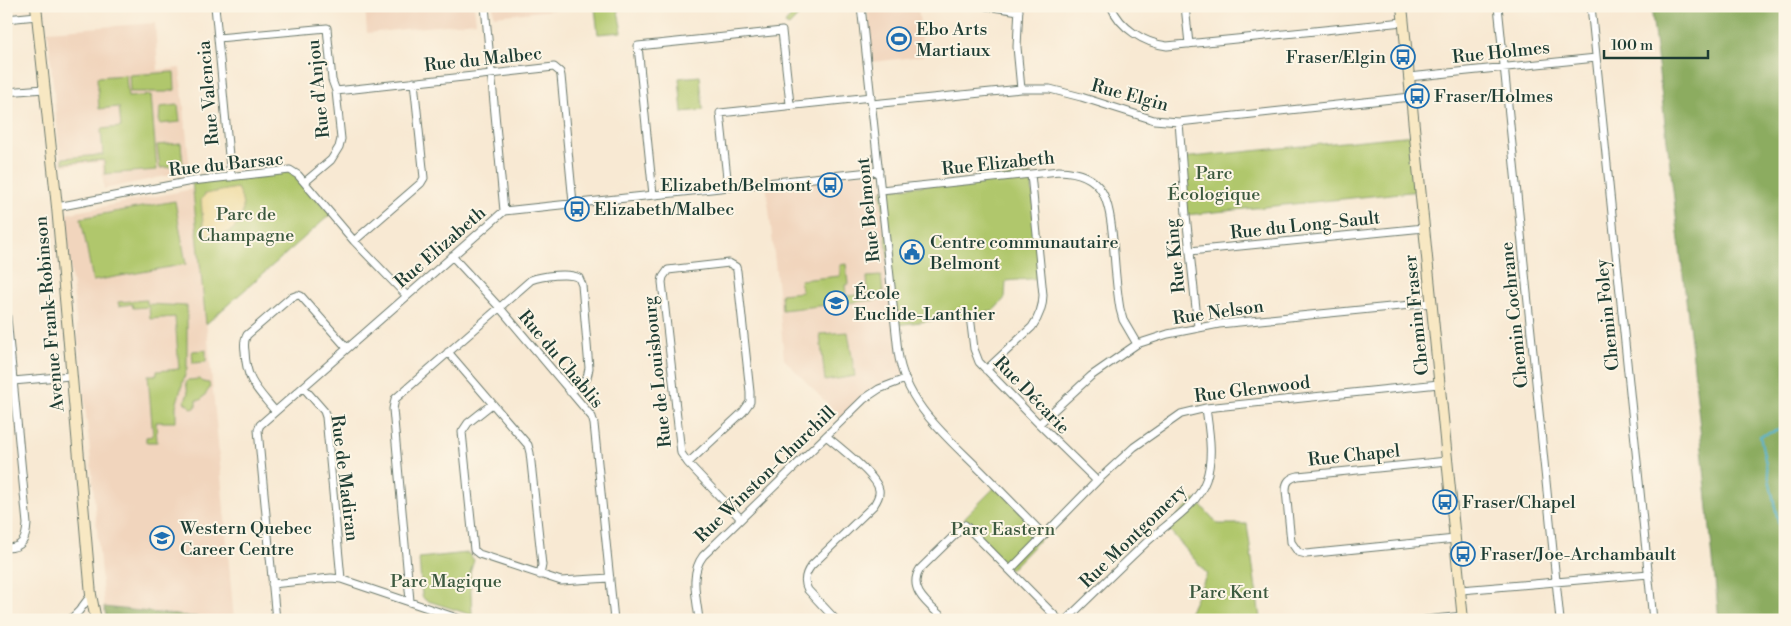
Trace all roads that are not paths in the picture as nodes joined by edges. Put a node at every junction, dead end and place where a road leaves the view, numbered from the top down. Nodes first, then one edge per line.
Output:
1 (215, 6) edge
2 (485, 6) edge
3 (862, 6) edge
4 (986, 6) edge
5 (1111, 6) edge
6 (1185, 6) edge
7 (1402, 6) edge
8 (1498, 6) edge
9 (1591, 6) edge
10 (1019, 8) edge
11 (37, 11) edge
12 (6, 19) edge
13 (1403, 22) junction
14 (218, 38) junction
15 (1189, 44) junction
16 (1596, 58) junction
17 (1504, 67) junction
18 (491, 73) junction
19 (1409, 77) junction
20 (414, 82) junction
21 (1021, 88) junction
22 (44, 89) junction
23 (336, 91) junction
24 (6, 92) edge
25 (1411, 97) junction
26 (871, 101) junction
27 (790, 104) junction
28 (1179, 122) junction
29 (879, 171) junction
30 (1031, 174) junction
31 (231, 177) junction
32 (305, 182) junction
33 (728, 187) junction
34 (881, 190) junction
35 (653, 195) junction
36 (574, 204) junction
37 (57, 207) junction
38 (504, 211) junction
39 (1424, 228) junction
40 (354, 241) junction
41 (1190, 251) junction
42 (452, 256) junction
43 (406, 296) junction
44 (1431, 303) junction
45 (6, 307) edge
46 (500, 308) junction
47 (970, 316) dead end
48 (1198, 327) junction
49 (1137, 344) junction
50 (347, 348) junction
51 (448, 352) junction
52 (986, 370) junction
53 (70, 376) junction
54 (905, 379) junction
55 (13, 381) junction
56 (1439, 384) junction
57 (303, 388) junction
58 (570, 392) junction
59 (492, 404) junction
60 (1206, 408) junction
61 (275, 411) junction
62 (1039, 424) junction
63 (826, 436) junction
64 (1447, 461) junction
65 (688, 463) junction
66 (1097, 481) junction
67 (740, 519) junction
68 (1044, 535) junction
69 (1455, 539) junction
70 (6, 548) edge
71 (1010, 570) junction
72 (1649, 574) junction
73 (540, 575) junction
74 (610, 578) junction
75 (341, 579) junction
76 (1556, 582) junction
77 (272, 584) junction
78 (1461, 590) junction
79 (91, 595) junction
80 (410, 601) junction
81 (1463, 618) edge
82 (70, 620) edge
83 (96, 620) edge
84 (276, 620) edge
85 (463, 620) edge
86 (614, 620) edge
87 (699, 620) edge
88 (836, 620) edge
89 (945, 620) edge
90 (1059, 620) edge
91 (1066, 620) edge
92 (1425, 620) edge
93 (1560, 620) edge
94 (1653, 620) edge

1 - 14 street, Rue Valencia
2 - 18 street
3 - 26 street, Rue Belmont
4 - 10 street
5 - 15 street
6 - 15 street
7 - 13 street, Chemin Fraser
8 - 17 street, Chemin Cochrane
9 - 16 street, Chemin Foley
10 - 21 street
11 - 12 street
11 - 22 street, Avenue Frank-Robinson
13 - 15 street
13 - 19 street, Chemin Fraser
14 - 23 street, Rue d'Anjou
14 - 31 street, Rue Valencia
16 - 17 street, Rue Holmes
16 - 72 street, Chemin Foley
17 - 19 street, Rue Holmes
17 - 76 street, Chemin Cochrane
18 - 20 street, Rue du Malbec
18 - 36 street, Rue du Malbec
18 - 38 street
19 - 25 street, Chemin Fraser
20 - 23 street, Rue du Malbec
20 - 40 street
21 - 26 street, Rue Elgin
21 - 28 street, Rue Elgin
22 - 24 street
22 - 37 street, Avenue Frank-Robinson
23 - 32 street, Rue d'Anjou
25 - 28 street, Rue Elgin
25 - 39 street, Chemin Fraser
26 - 27 street, Rue Elgin
26 - 29 street, Rue Belmont
27 - 33 street, Rue Elgin
27 - 35 street
28 - 41 street, Rue King
29 - 33 street, Rue Elizabeth
29 - 34 street, Rue Belmont
30 - 34 street, Rue Elizabeth
30 - 49 street, Rue Elizabeth
30 - 52 street
31 - 32 street, Rue du Barsac
31 - 37 street, Rue du Barsac
32 - 40 street, Rue du Barsac
33 - 35 street, Rue Elizabeth
34 - 54 street, Rue Belmont
35 - 36 street, Rue Elizabeth
36 - 38 street, Rue Elizabeth
37 - 53 street, Avenue Frank-Robinson
38 - 42 street, Rue Elizabeth
39 - 41 street, Rue du Long-Sault
39 - 44 street, Chemin Fraser
40 - 43 street, Rue du Barsac
41 - 48 street, Rue King
42 - 43 street, Rue Elizabeth
42 - 46 street, Rue du Chablis
43 - 50 street, Rue Elizabeth
44 - 48 street, Rue Nelson
44 - 56 street, Chemin Fraser
45 - 55 street
46 - 51 street
46 - 58 street, Rue du Chablis
46 - 58 street
47 - 52 street, Rue Décarie
48 - 49 street, Rue Nelson
49 - 62 street, Rue Nelson
50 - 57 street, Rue Elizabeth
50 - 61 street
51 - 59 street
51 - 80 street
52 - 62 street, Rue Décarie
53 - 55 street
53 - 79 street, Avenue Frank-Robinson
54 - 63 street, Rue Winston-Churchill
54 - 68 street, Rue Belmont
55 - 70 street
56 - 60 street, Rue Glenwood
56 - 64 street, Chemin Fraser
57 - 61 street, Rue Elizabeth
57 - 75 street, Rue de Madiran
58 - 74 street, Rue du Chablis
59 - 73 street
59 - 73 street
60 - 66 street, Rue Glenwood
60 - 91 street, Rue Montgomery
61 - 77 street, Rue Elizabeth
62 - 66 street, Rue Décarie
63 - 67 street, Rue Winston-Churchill
63 - 88 street
64 - 69 street, Chemin Fraser
64 - 69 street, Rue Chapel
65 - 65 street, Rue de Louisbourg
65 - 67 street, Rue de Louisbourg
66 - 68 street, Rue Glenwood
67 - 87 street, Rue Winston-Churchill
68 - 71 street, Rue Glenwood
69 - 78 street, Chemin Fraser
71 - 89 street
71 - 90 street
72 - 76 street
72 - 94 street, Chemin Foley
73 - 74 street
74 - 86 street, Rue du Chablis
75 - 77 street
75 - 80 street
76 - 78 street
76 - 93 street, Chemin Cochrane
77 - 84 street, Rue Elizabeth
78 - 81 street, Chemin Fraser
79 - 82 street
79 - 83 street, Avenue Frank-Robinson
80 - 85 street
81 - 92 street

